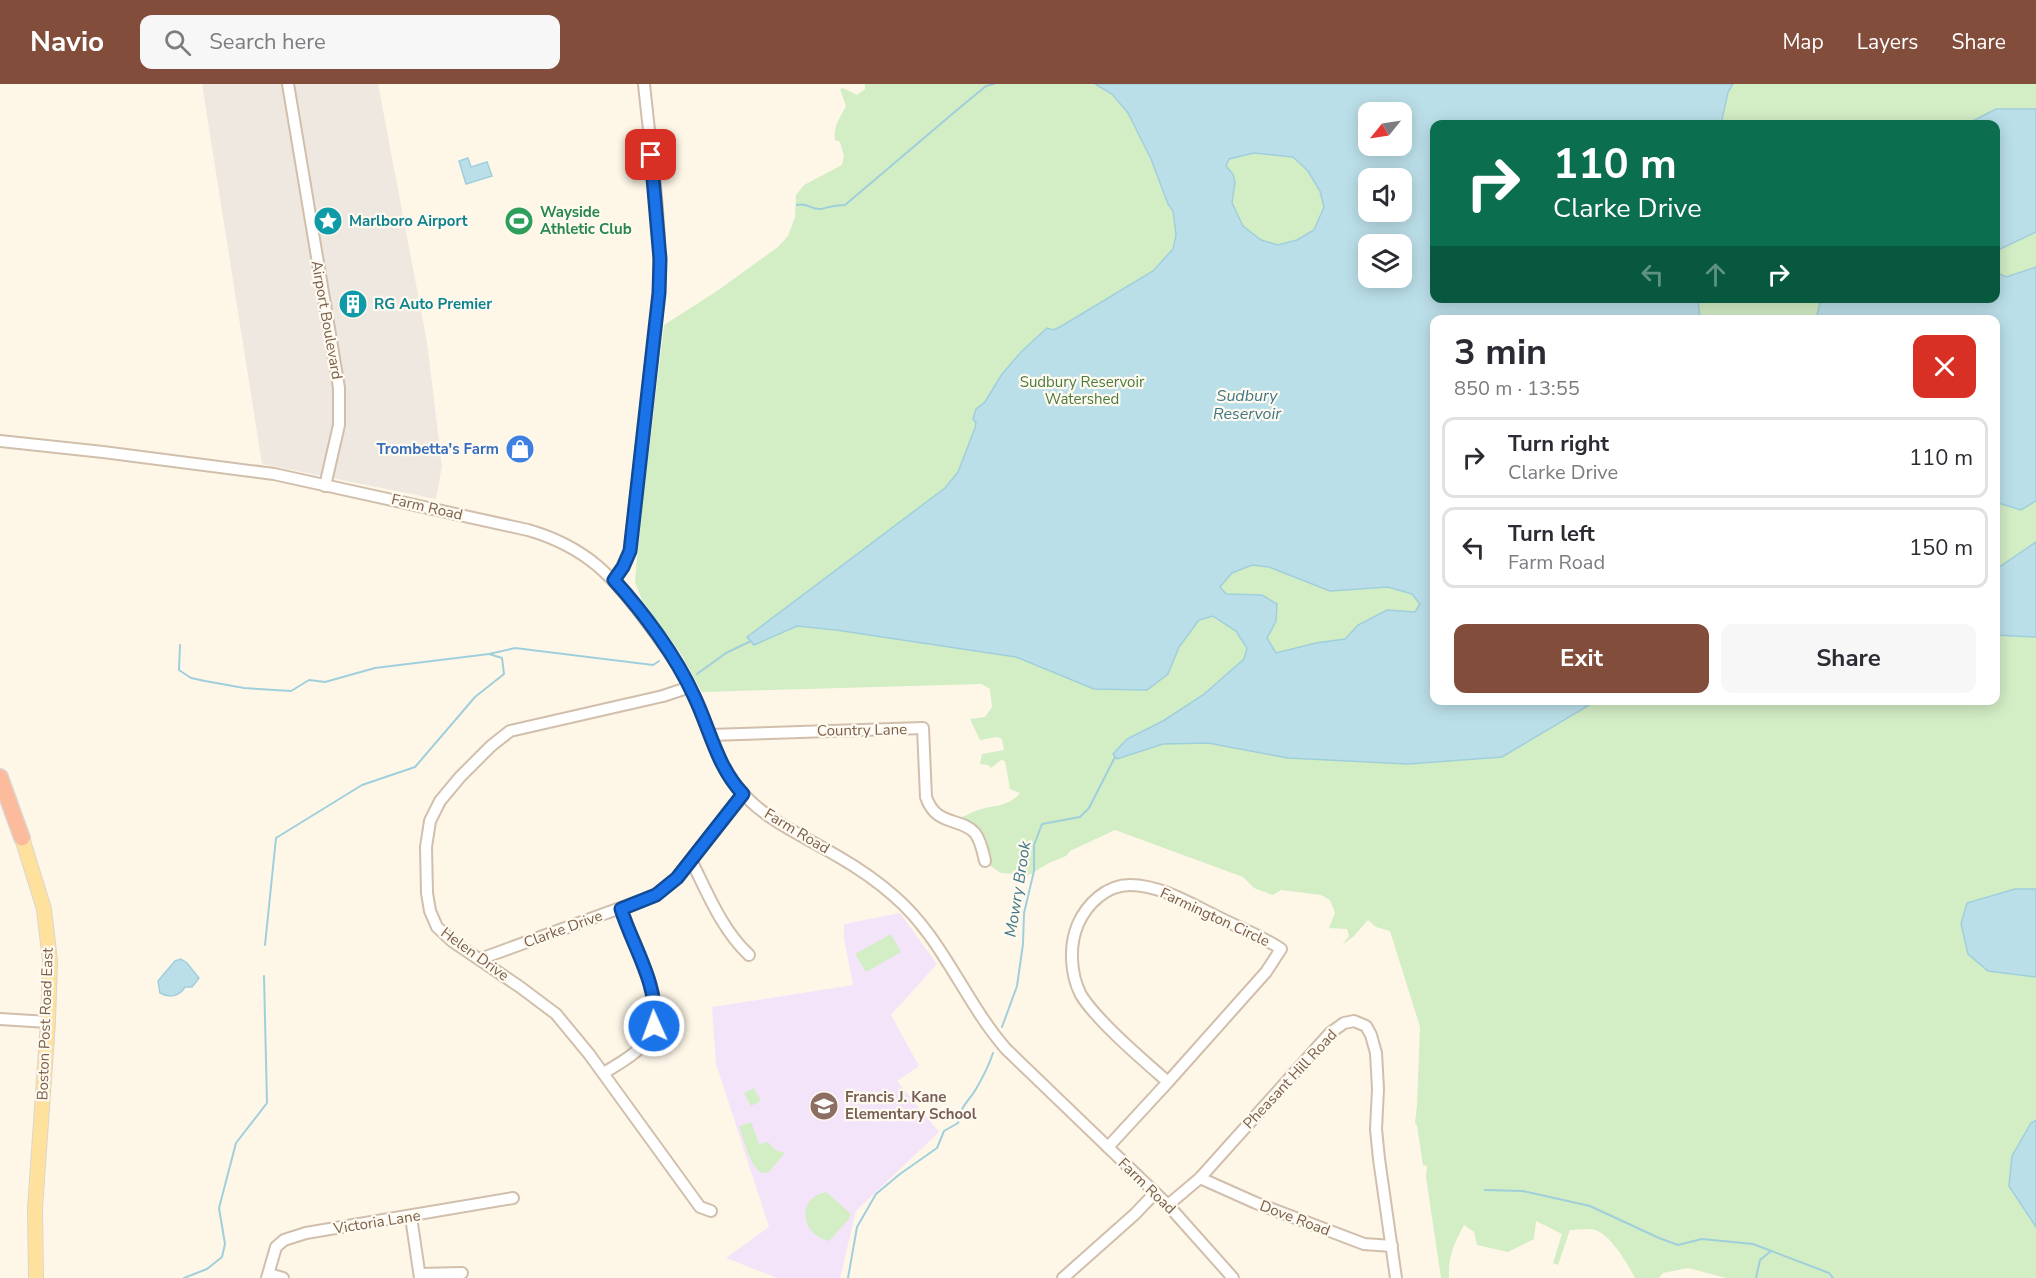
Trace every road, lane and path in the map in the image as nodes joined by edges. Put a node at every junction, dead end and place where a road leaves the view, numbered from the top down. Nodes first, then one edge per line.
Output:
1 (288, 84) edge
2 (644, 84) edge
3 (0, 441) edge
4 (325, 486) junction
5 (614, 580) junction
6 (690, 687) junction
7 (710, 735) junction
8 (0, 777) edge
9 (743, 794) junction
10 (22, 838) joint
11 (691, 860) junction
12 (985, 861) dead end
13 (621, 909) junction
14 (749, 955) dead end
15 (480, 959) junction
16 (0, 1019) edge
17 (48, 1022) junction
18 (604, 1073) junction
19 (1168, 1082) junction
20 (1108, 1147) junction
21 (1200, 1178) junction
22 (1155, 1193) junction
23 (513, 1198) dead end
24 (1168, 1205) junction
25 (711, 1211) dead end
26 (411, 1216) junction
27 (1392, 1246) junction
28 (462, 1273) dead end
29 (268, 1276) edge
30 (420, 1276) edge
31 (36, 1278) edge
32 (283, 1278) edge
33 (1063, 1278) edge
34 (1233, 1278) edge
35 (1396, 1278) edge

1 - 4 street, Airport Boulevard
2 - 5 street
3 - 4 street, Farm Road
4 - 5 street, Farm Road
5 - 6 street, Farm Road
6 - 7 street, Farm Road
6 - 15 street, Helen Drive
7 - 9 street, Farm Road
7 - 12 street, Country Lane
8 - 10 highway, Boston Post Road East
9 - 11 street, Clarke Drive
9 - 20 street, Farm Road
10 - 17 main road, Boston Post Road East
11 - 13 street, Clarke Drive
11 - 14 street
13 - 15 street, Clarke Drive
13 - 18 street
15 - 18 street, Helen Drive
16 - 17 street
17 - 31 main road, Boston Post Road East
18 - 25 street, Helen Drive
19 - 19 street, Farmington Circle
19 - 20 street, Farmington Circle
20 - 22 street, Farm Road
21 - 24 street, Pheasant Hill Road
21 - 27 street, Dove Road
21 - 27 street, Pheasant Hill Road
22 - 24 street, Farm Road
22 - 33 street
23 - 26 street, Victoria Lane
24 - 34 street, Farm Road
26 - 29 street, Victoria Lane
26 - 30 street
27 - 35 street, Pheasant Hill Road
28 - 30 street
29 - 32 street

